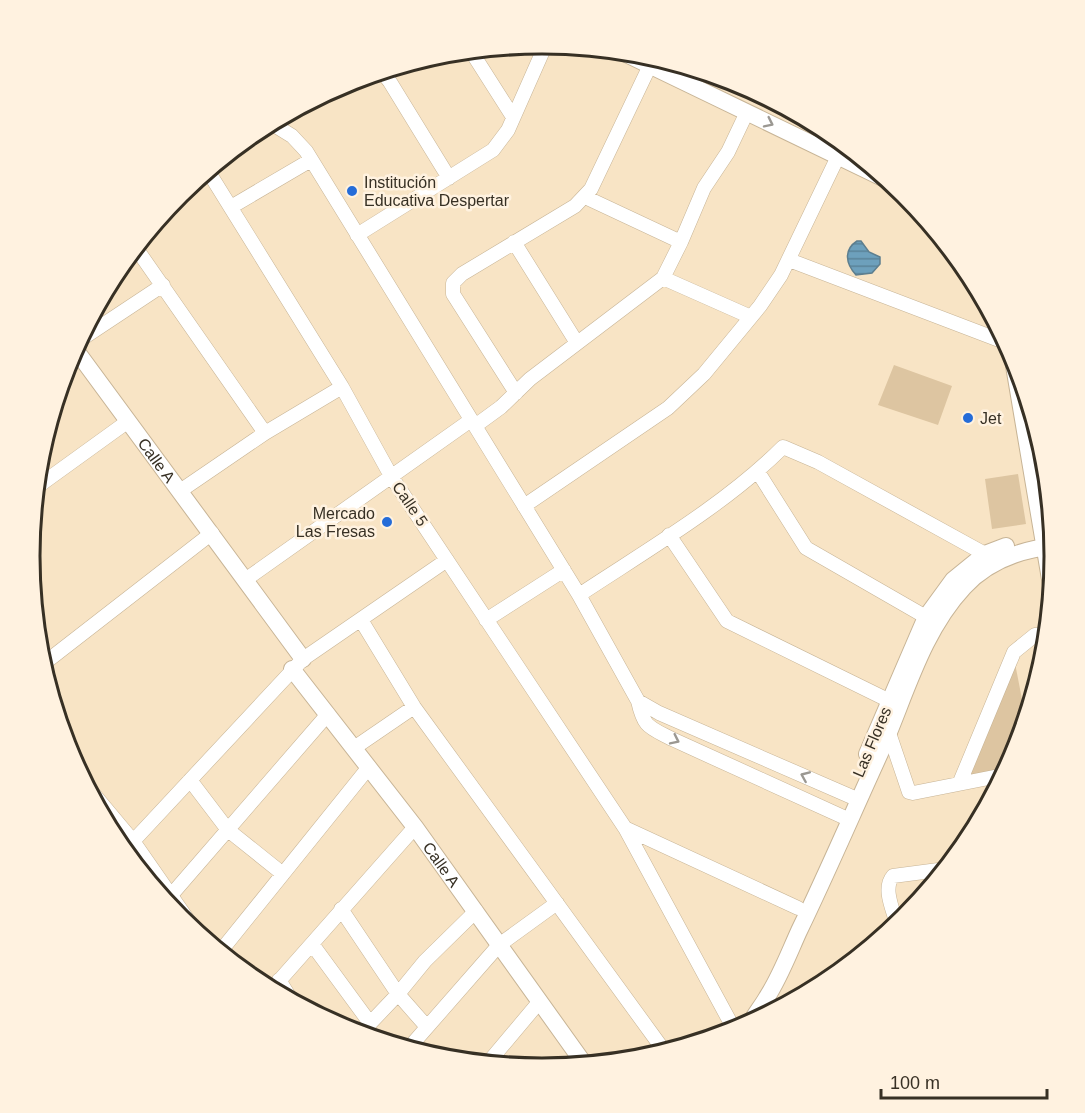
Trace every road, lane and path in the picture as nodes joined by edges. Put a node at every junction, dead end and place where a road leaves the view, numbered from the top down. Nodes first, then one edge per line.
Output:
1 (541, 54) edge
2 (476, 59) edge
3 (649, 66) edge
4 (673, 72) edge
5 (388, 79) edge
6 (747, 112) junction
7 (513, 117) junction
8 (281, 129) edge
9 (831, 146) edge
10 (840, 152) edge
11 (311, 160) junction
12 (213, 178) edge
13 (450, 178) junction
14 (585, 197) junction
15 (231, 207) junction
16 (357, 235) junction
17 (514, 242) junction
18 (681, 242) junction
19 (141, 255) edge
20 (789, 260) junction
21 (663, 278) junction
22 (163, 285) junction
23 (751, 317) junction
24 (94, 331) edge
25 (995, 338) edge
26 (577, 343) junction
27 (82, 358) edge
28 (342, 387) junction
29 (516, 393) junction
30 (1024, 416) edge
31 (127, 422) junction
32 (473, 423) junction
33 (265, 433) junction
34 (758, 472) junction
35 (391, 476) junction
36 (47, 480) edge
37 (180, 491) junction
38 (524, 506) junction
39 (1041, 507) edge
40 (212, 533) junction
41 (669, 535) junction
42 (1044, 546) edge
43 (989, 559) junction
44 (447, 560) junction
45 (564, 570) junction
46 (245, 580) junction
47 (579, 595) junction
48 (926, 617) junction
49 (360, 620) junction
50 (486, 620) junction
51 (1038, 635) edge
52 (51, 658) edge
53 (298, 664) junction
54 (638, 701) junction
55 (895, 703) junction
56 (414, 707) junction
57 (328, 714) junction
58 (889, 733) junction
59 (354, 748) junction
60 (369, 767) junction
61 (994, 777) edge
62 (190, 780) junction
63 (960, 783) junction
64 (854, 798) junction
65 (845, 818) junction
66 (415, 827) junction
67 (625, 828) junction
68 (228, 830) junction
69 (131, 843) edge
70 (934, 871) edge
71 (283, 873) junction
72 (172, 894) edge
73 (557, 903) junction
74 (798, 908) junction
75 (341, 909) junction
76 (476, 911) junction
77 (894, 914) edge
78 (312, 944) junction
79 (225, 945) edge
80 (499, 945) junction
81 (277, 982) edge
82 (398, 994) junction
83 (540, 1001) junction
84 (759, 1010) edge
85 (755, 1011) edge
86 (730, 1022) edge
87 (370, 1023) junction
88 (367, 1027) edge
89 (427, 1027) junction
90 (414, 1041) edge
91 (659, 1044) edge
92 (494, 1056) edge
93 (579, 1057) edge

1 - 7 street
2 - 7 street
3 - 14 street
4 - 6 street
5 - 13 street
6 -> 9 street
6 - 18 street
7 - 13 street
8 - 11 street
10 - 20 street
11 - 15 street
11 - 16 street
12 - 15 street, Calle 5
13 - 16 street
14 - 17 street
14 - 18 street
15 - 28 street, Calle 5
16 - 32 street
17 - 26 street
17 - 29 street
18 - 21 street
19 - 22 street
20 - 23 street
20 - 25 street
21 - 23 street
21 - 26 street
22 - 24 street
22 - 33 street
23 - 38 street
26 - 29 street
27 - 31 street, Calle A
28 - 33 street
28 - 35 street, Calle 5
29 - 32 street
30 - 39 street
31 - 36 street
31 - 37 street, Calle A
32 - 35 street
32 - 38 street
33 - 37 street
34 - 41 street
34 - 43 street
34 - 48 street
35 - 44 street, Calle 5
35 - 46 street
37 - 40 street, Calle A
38 - 45 street
40 - 46 street, Calle A
40 - 52 street
41 - 47 street
41 - 55 street
42 - 43 street, Las Flores
43 - 48 street, Las Flores
43 - 55 street, Las Flores
44 - 49 street
44 - 50 street, Calle 5
45 - 47 street
45 - 50 street
46 - 53 street, Calle A
47 - 54 street
48 - 55 street, Las Flores
49 - 53 street
49 - 56 street
50 - 67 street, Calle 5
51 - 63 street
53 - 57 street, Calle A
53 - 62 street
64 -> 54 street
54 -> 65 street
55 - 58 street, Las Flores
55 - 64 street, Las Flores
56 - 59 street
56 - 73 street
57 - 59 street, Calle A
57 - 68 street
58 - 63 street
58 - 64 street, Las Flores
59 - 60 street, Calle A
60 - 66 street, Calle A
60 - 71 street
61 - 63 street
62 - 68 street
62 - 69 street
64 - 65 street, Las Flores
65 - 74 street, Las Flores
65 - 84 street, Las Flores
66 - 75 street
66 - 76 street, Calle A
67 - 74 street
67 - 86 street, Calle 5
68 - 71 street
68 - 72 street
70 - 77 street
71 - 79 street
73 - 80 street
73 - 91 street
74 - 85 street, Las Flores
75 - 78 street
75 - 82 street
76 - 80 street, Calle A
76 - 82 street
78 - 81 street
78 - 87 street
80 - 83 street, Calle A
80 - 89 street
82 - 87 street
82 - 89 street
83 - 92 street
83 - 93 street, Calle A
87 - 88 street
89 - 90 street

